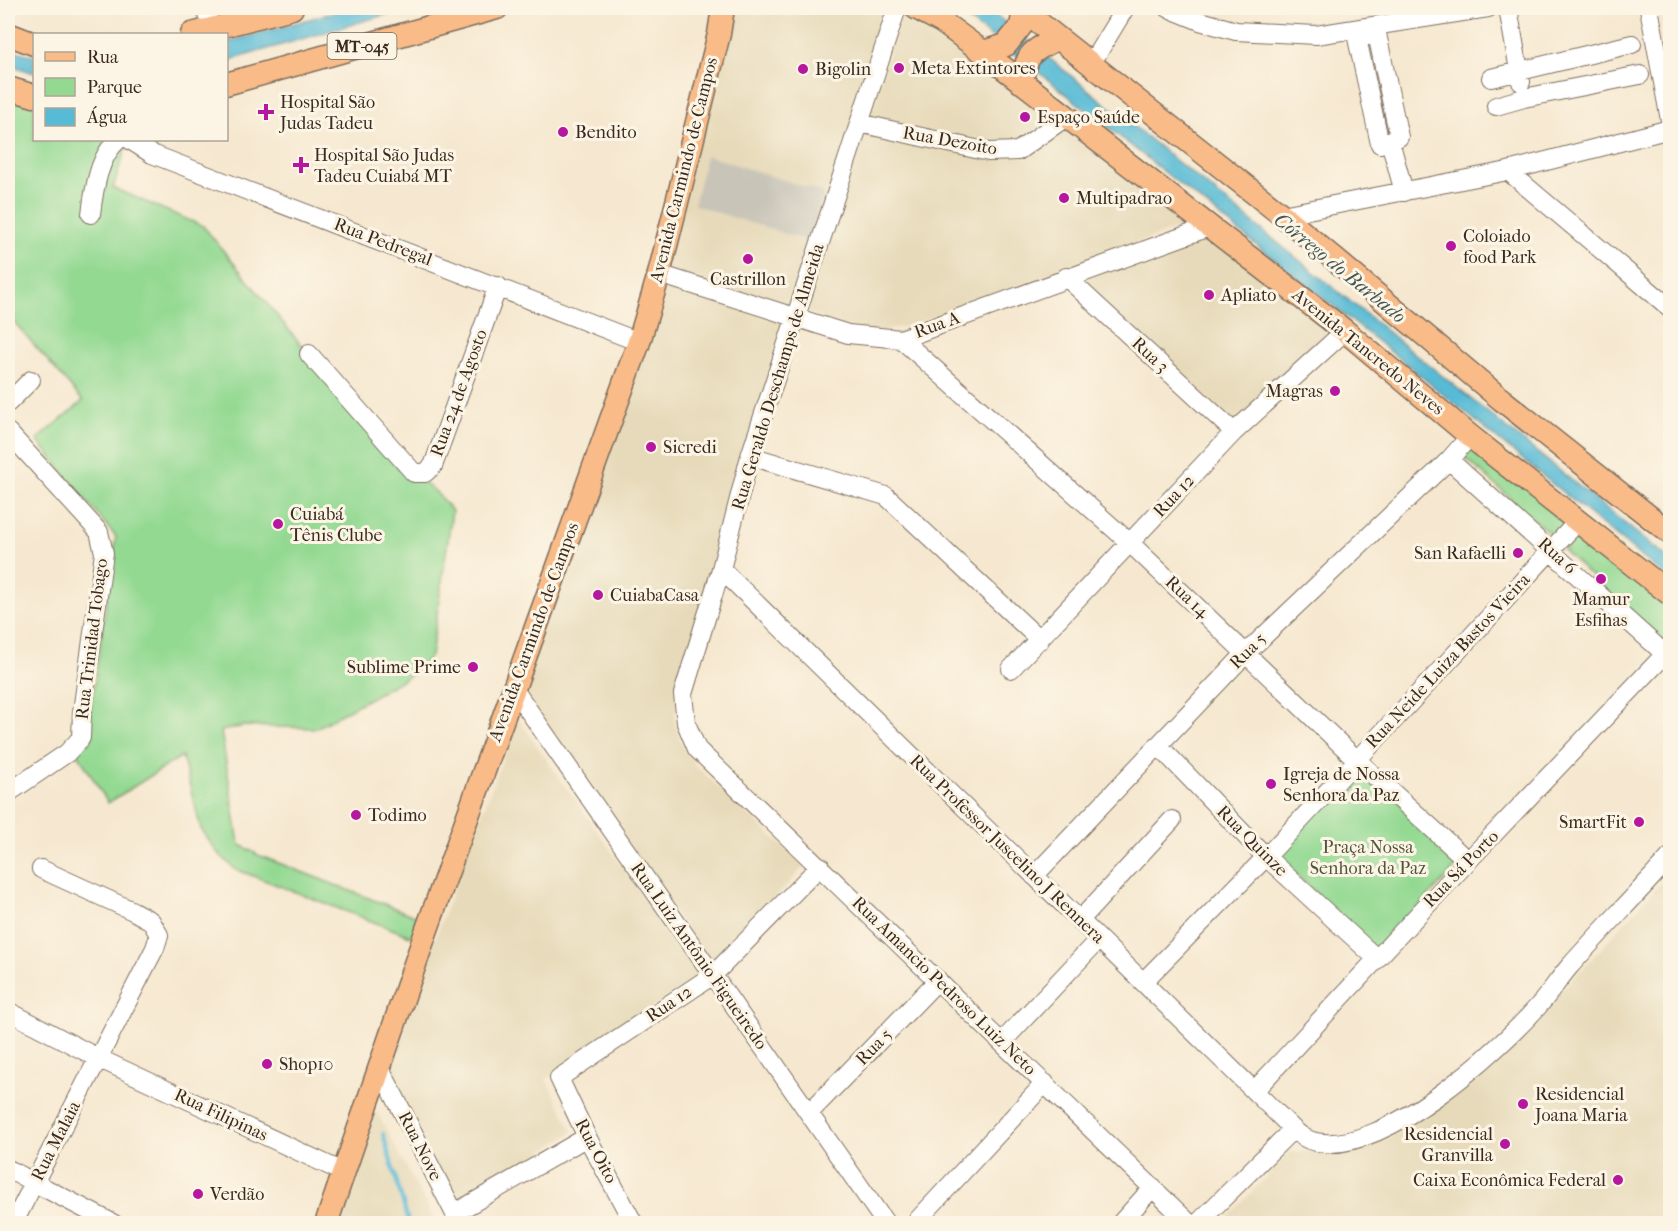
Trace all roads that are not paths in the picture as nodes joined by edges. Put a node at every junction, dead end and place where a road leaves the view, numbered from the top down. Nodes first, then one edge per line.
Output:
1 (205, 8) edge
2 (292, 8) edge
3 (723, 8) edge
4 (729, 8) edge
5 (897, 8) edge
6 (916, 8) edge
7 (1125, 8) edge
8 (1168, 8) edge
9 (1488, 8) edge
10 (1508, 8) edge
11 (1649, 8) edge
12 (491, 9) edge
13 (1022, 15) edge
14 (202, 32) edge
15 (8, 34) edge
16 (719, 34) junction
17 (33, 44) edge
18 (1632, 44) dead end
19 (1043, 46) junction
20 (983, 52) junction
21 (1090, 64) junction
22 (1519, 71) junction
23 (1640, 75) dead end
24 (1491, 78) dead end
25 (1021, 82) junction
26 (228, 83) edge
27 (8, 88) edge
28 (33, 96) edge
29 (1524, 98) junction
30 (1496, 106) dead end
31 (1066, 117) junction
32 (1671, 120) edge
33 (859, 123) junction
34 (1671, 129) edge
35 (117, 141) edge
36 (132, 141) edge
37 (1390, 141) junction
38 (1508, 171) junction
39 (1404, 192) junction
40 (91, 214) dead end
41 (1282, 215) junction
42 (1209, 227) junction
43 (659, 274) junction
44 (1066, 278) junction
45 (498, 286) junction
46 (1671, 308) edge
47 (794, 318) junction
48 (1345, 331) junction
49 (901, 339) junction
50 (639, 342) junction
51 (309, 354) dead end
52 (31, 380) dead end
53 (8, 403) edge
54 (8, 432) edge
55 (1234, 432) junction
56 (1470, 436) junction
57 (750, 456) junction
58 (1449, 460) junction
59 (1578, 521) junction
60 (1671, 533) edge
61 (1130, 543) junction
62 (1551, 550) junction
63 (721, 569) junction
64 (1671, 594) edge
65 (1040, 640) junction
66 (1246, 652) junction
67 (1668, 652) edge
68 (1011, 669) dead end
69 (513, 688) junction
70 (1158, 745) junction
71 (697, 749) joint
72 (1358, 760) junction
73 (8, 793) edge
74 (1172, 820) dead end
75 (1266, 857) junction
76 (1671, 857) edge
77 (1468, 861) junction
78 (820, 866) junction
79 (41, 869) dead end
80 (1034, 876) junction
81 (1080, 920) junction
82 (1099, 939) junction
83 (1376, 958) junction
84 (713, 975) junction
85 (938, 980) junction
86 (1143, 982) junction
87 (8, 1011) edge
88 (1002, 1042) junction
89 (98, 1058) junction
90 (380, 1068) junction
91 (559, 1078) joint
92 (1045, 1083) junction
93 (1254, 1091) junction
94 (809, 1113) junction
95 (1293, 1129) junction
96 (587, 1137) junction
97 (8, 1169) edge
98 (343, 1172) junction
99 (34, 1183) junction
100 (1153, 1187) junction
101 (458, 1218) edge
102 (13, 1224) edge
103 (114, 1224) edge
104 (326, 1224) edge
105 (634, 1224) edge
106 (886, 1224) edge
107 (914, 1224) edge
108 (1120, 1224) edge
109 (1190, 1224) edge
110 (1197, 1224) edge

1 - 14 street
2 - 14 main road
3 - 16 main road, Avenida Carmindo de Campos
4 - 16 main road, Avenida Carmindo de Campos
5 - 33 street, Rua Geraldo Deschamps de Almeida
6 - 20 main road, Avenida Tancredo Neves
7 - 21 street
8 - 9 street
10 - 22 street
11 - 32 street
12 - 26 main road, MT-045
13 - 19 main road
13 - 20 main road
15 - 17 main road
16 - 43 main road, Avenida Carmindo de Campos
18 - 22 street
19 - 21 main road
19 - 25 main road
20 - 25 main road, Avenida Tancredo Neves
21 - 41 main road
22 - 24 street
22 - 29 street
23 - 29 street
25 - 31 main road, Avenida Tancredo Neves
27 - 28 main road
29 - 30 street
31 - 33 street, Rua Dezoito
31 - 42 main road, Avenida Tancredo Neves
33 - 47 street, Rua Geraldo Deschamps de Almeida
34 - 38 street
35 - 40 street
36 - 45 street, Rua Pedregal
37 - 37 street
37 - 39 street
38 - 39 street
38 - 46 street
39 - 41 street
41 - 60 main road
42 - 44 street, Rua A
42 - 48 main road, Avenida Tancredo Neves
43 - 47 street, Rua A
43 - 50 main road, Avenida Carmindo de Campos
44 - 49 street, Rua A
44 - 55 street, Rua 3
45 - 50 street, Rua Pedregal
45 - 51 street, Rua 24 de Agosto
47 - 49 street, Rua A
47 - 57 street, Rua Geraldo Deschamps de Almeida
48 - 55 street, Rua 12
48 - 56 main road, Avenida Tancredo Neves
49 - 61 street, Rua 14
50 - 69 main road, Avenida Carmindo de Campos
52 - 53 street
54 - 73 street, Rua Trinidad Tobago
55 - 61 street, Rua 12
56 - 58 street, Rua 5
56 - 59 main road, Avenida Tancredo Neves
57 - 63 street, Rua Geraldo Deschamps de Almeida
57 - 65 street
58 - 62 street, Rua 6
58 - 66 street, Rua 5
59 - 62 street, Rua Neide Luiza Bastos Vieira
59 - 64 main road, Avenida Tancredo Neves
61 - 65 street, Rua 12
61 - 66 street, Rua 14
62 - 67 street, Rua 6
62 - 72 street, Rua Neide Luiza Bastos Vieira
63 - 71 street, Rua Geraldo Deschamps de Almeida
63 - 80 street, Rua Professor Juscelino J Rennera
65 - 68 street, Rua 12
66 - 70 street, Rua 5
66 - 72 street, Rua 14
67 - 77 street, Rua Sá Porto
69 - 84 street, Rua Luiz Antônio Figueiredo
69 - 90 main road, Avenida Carmindo de Campos
70 - 75 street, Rua Quinze
70 - 80 street, Rua 5
71 - 78 street, Rua Amancio Pedroso Luiz Neto
72 - 75 street, Rua Neide Luiza Bastos Vieira
72 - 77 street, Rua 14
74 - 81 street
75 - 83 street, Rua Quinze
75 - 86 street, Rua Neide Luiza Bastos Vieira
76 - 95 street, Rua Professor Juscelino J Rennera
77 - 83 street, Rua Sá Porto
78 - 84 street, Rua 12
78 - 85 street, Rua Amancio Pedroso Luiz Neto
79 - 89 street, Rua Malaia
80 - 81 street, Rua Professor Juscelino J Rennera
81 - 82 street, Rua Professor Juscelino J Rennera
82 - 86 street, Rua Professor Juscelino J Rennera
82 - 88 street
83 - 93 street, Rua Sá Porto
84 - 91 street, Rua 12
84 - 94 street, Rua Luiz Antônio Figueiredo
85 - 88 street, Rua Amancio Pedroso Luiz Neto
85 - 94 street, Rua 5
86 - 93 street, Rua Professor Juscelino J Rennera
87 - 89 street, Rua Filipinas
88 - 92 street, Rua Amancio Pedroso Luiz Neto
89 - 98 street, Rua Filipinas
89 - 99 street, Rua Malaia
90 - 98 main road, Avenida Carmindo de Campos
90 - 101 street, Rua Nove
91 - 96 street, Rua Oito
92 - 100 street, Rua Amancio Pedroso Luiz Neto
92 - 107 street
93 - 95 street, Rua Professor Juscelino J Rennera
94 - 106 street, Rua Luiz Antônio Figueiredo
95 - 110 street
96 - 101 street
96 - 105 street, Rua Oito
97 - 99 street
98 - 104 main road, Avenida Carmindo de Campos
99 - 102 street, Rua Malaia
99 - 103 street
100 - 108 street
100 - 109 street, Rua Amancio Pedroso Luiz Neto

